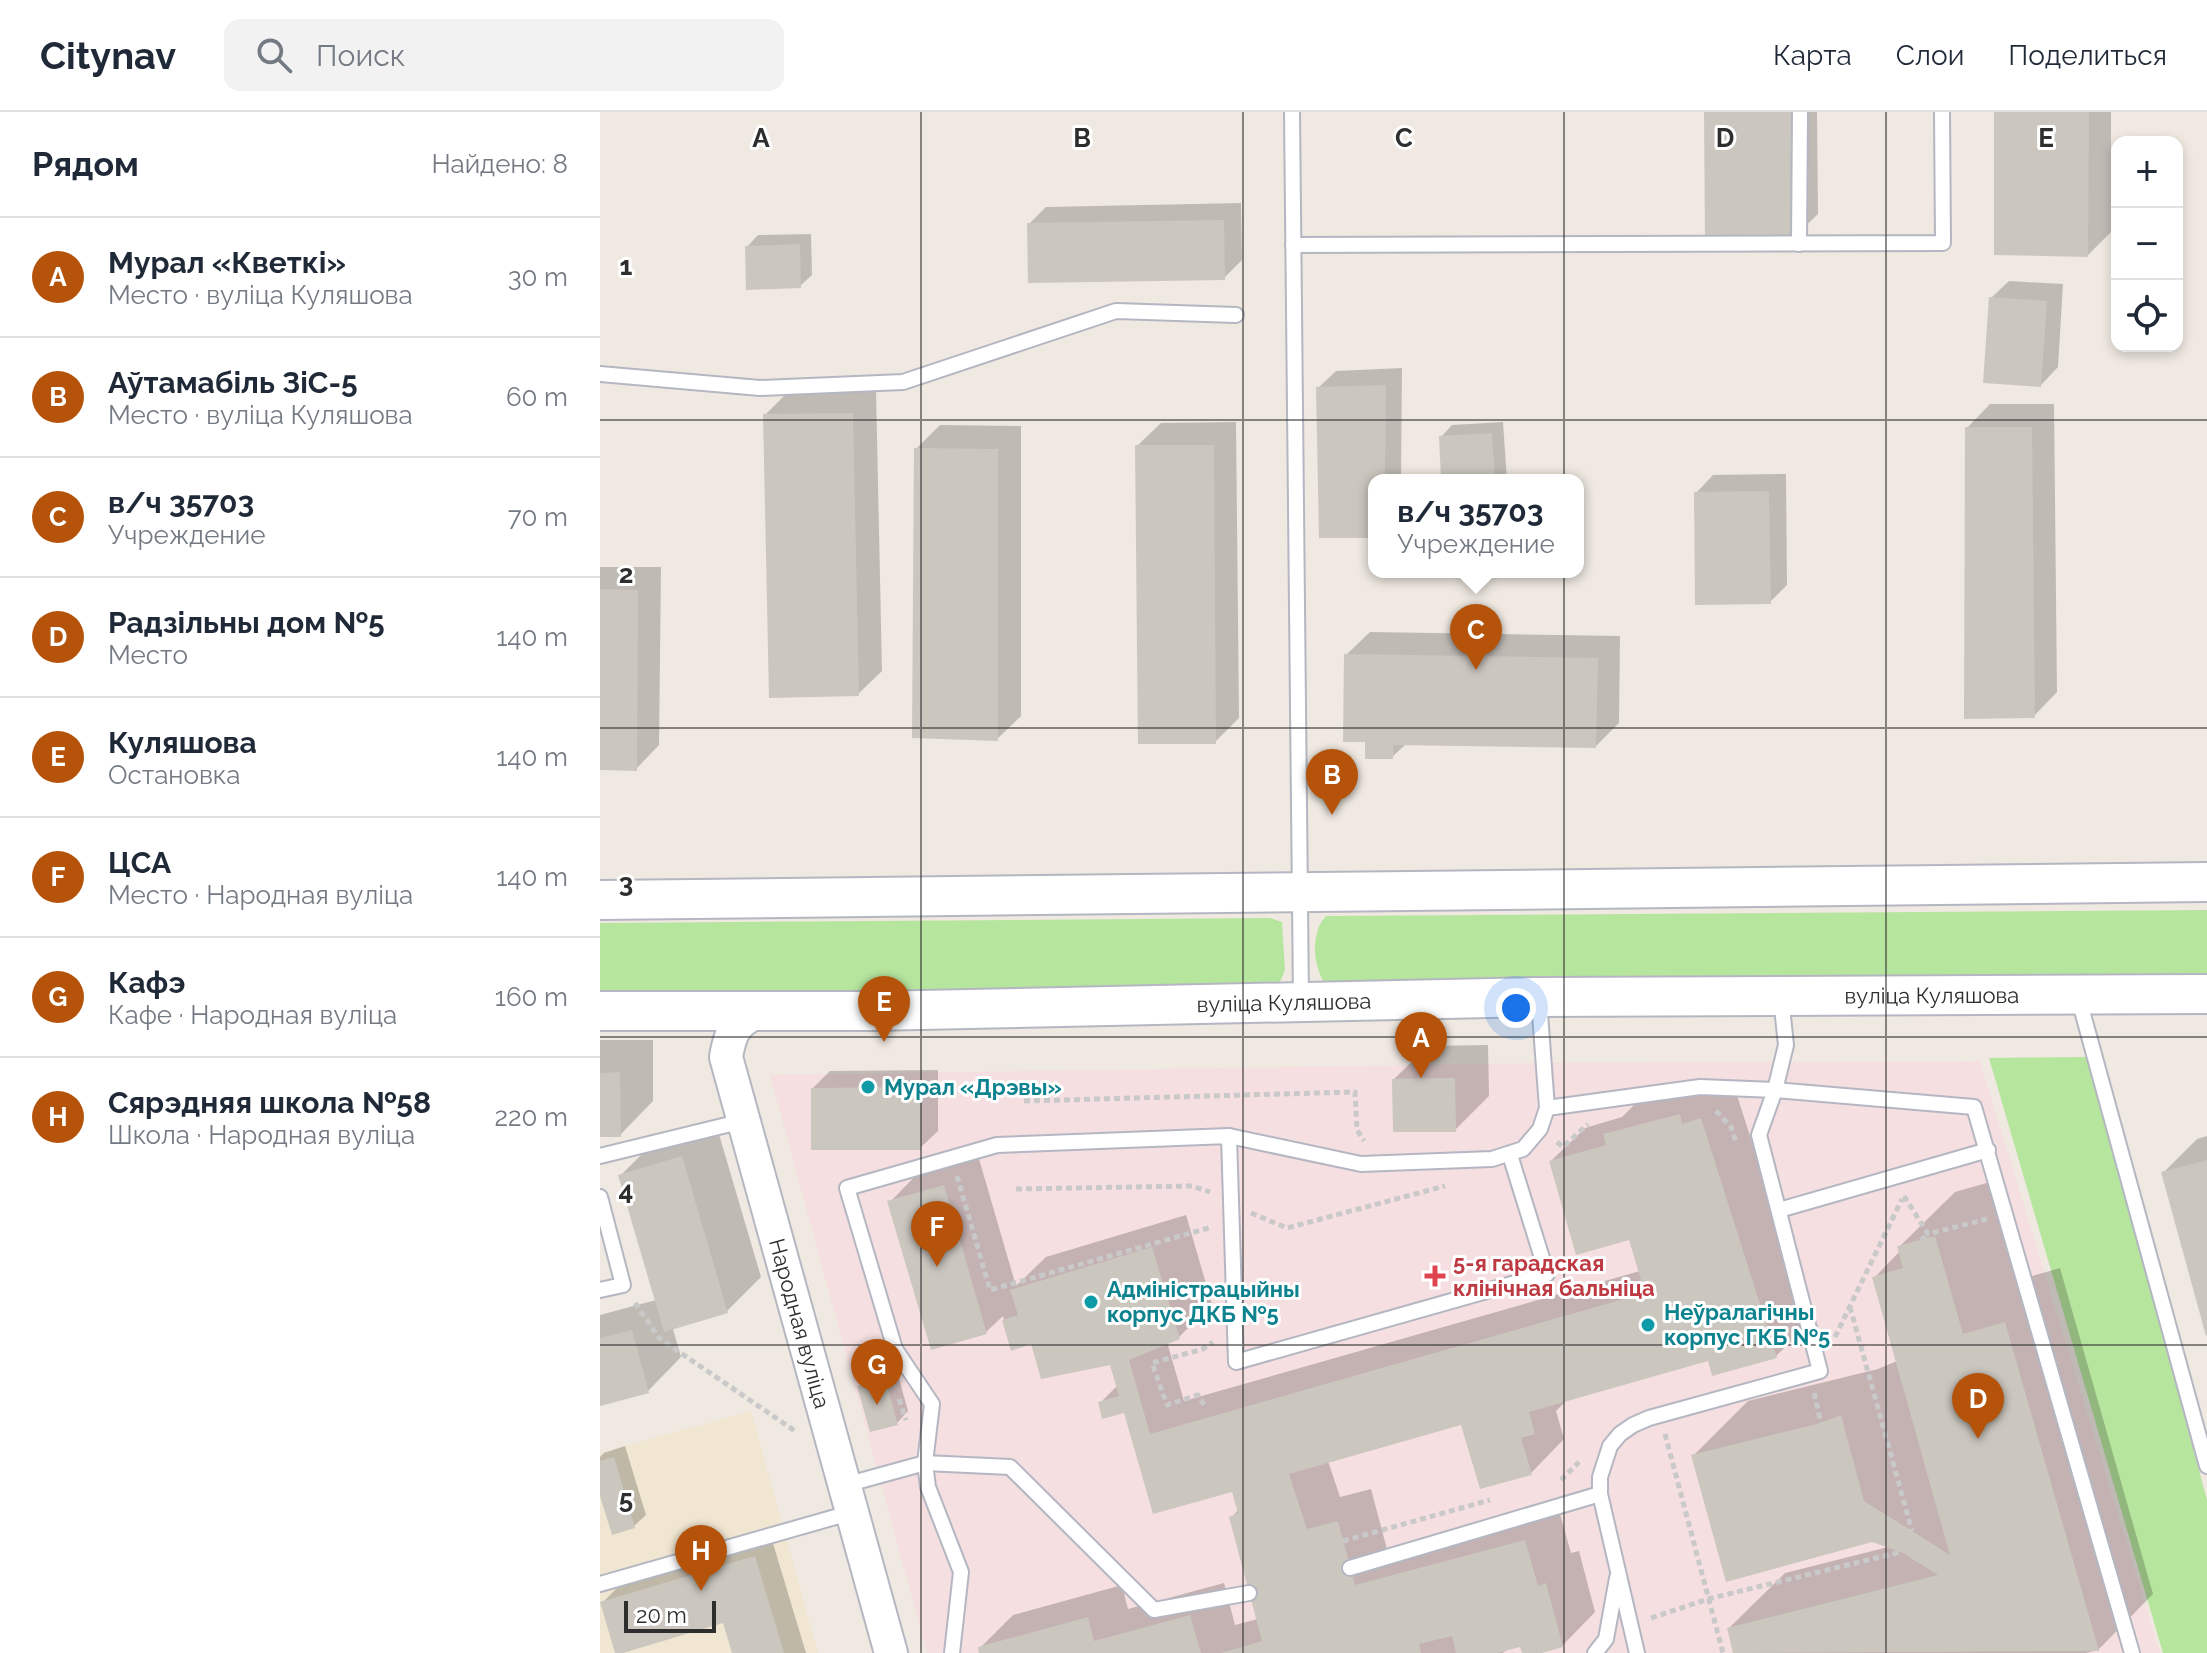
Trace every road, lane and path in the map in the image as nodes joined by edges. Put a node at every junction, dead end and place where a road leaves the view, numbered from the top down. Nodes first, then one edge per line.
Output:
1 (1292, 112) edge
2 (1800, 112) edge
3 (1942, 112) edge
4 (1799, 244) junction
5 (1293, 245) junction
6 (1236, 315) dead end
7 (600, 374) edge
8 (2207, 882) edge
9 (1298, 894) junction
10 (600, 900) edge
11 (2077, 994) junction
12 (2207, 994) edge
13 (1781, 996) junction
14 (1539, 997) junction
15 (1301, 1001) junction
16 (762, 1009) junction
17 (600, 1011) edge
18 (1775, 1090) junction
19 (1024, 1101) dead end
20 (1703, 1107) dead end
21 (1547, 1108) junction
22 (743, 1121) junction
23 (1591, 1122) dead end
24 (1540, 1129) junction
25 (1229, 1136) junction
26 (1369, 1145) dead end
27 (1988, 1150) junction
28 (1510, 1155) junction
29 (600, 1156) edge
30 (1740, 1157) dead end
31 (955, 1168) dead end
32 (1452, 1184) dead end
33 (1016, 1189) dead end
34 (600, 1197) edge
35 (1890, 1199) dead end
36 (1213, 1204) dead end
37 (1779, 1210) junction
38 (2006, 1213) junction
39 (1213, 1215) dead end
40 (1232, 1219) junction
41 (1213, 1227) junction
42 (1928, 1234) junction
43 (1921, 1240) dead end
44 (1213, 1242) dead end
45 (623, 1285) junction
46 (600, 1290) edge
47 (1850, 1306) dead end
48 (1828, 1328) dead end
49 (1214, 1331) dead end
50 (1832, 1344) dead end
51 (912, 1374) junction
52 (1813, 1391) dead end
53 (1204, 1405) dead end
54 (907, 1423) dead end
55 (1821, 1423) dead end
56 (795, 1431) dead end
57 (1664, 1432) dead end
58 (1584, 1455) dead end
59 (925, 1463) junction
60 (2207, 1466) edge
61 (1550, 1483) dead end
62 (1600, 1494) junction
63 (849, 1498) junction
64 (1491, 1500) dead end
65 (1912, 1531) dead end
66 (1343, 1541) dead end
67 (1901, 1552) dead end
68 (1350, 1568) dead end
69 (1619, 1570) junction
70 (600, 1584) edge
71 (1249, 1593) dead end
72 (1708, 1599) junction
73 (1651, 1618) dead end
74 (891, 1653) edge
75 (952, 1653) edge
76 (1595, 1653) edge
77 (1637, 1653) edge
78 (1723, 1653) edge
79 (2132, 1653) edge

1 - 5 lane
2 - 4 lane
3 - 4 lane
4 - 5 lane
5 - 9 lane
6 - 7 lane
8 - 9 main road
9 - 10 main road
9 - 15 lane
11 - 12 main road, вуліца Куляшова
11 - 13 main road, вуліца Куляшова
11 - 60 lane
13 - 14 main road, вуліца Куляшова
13 - 18 lane
14 - 15 main road, вуліца Куляшова
14 - 21 lane
15 - 16 main road, вуліца Куляшова
16 - 17 main road, вуліца Куляшова
16 - 22 street, Народная вуліца
18 - 21 lane
18 - 27 lane
18 - 37 lane
19 - 26 path
20 - 30 path
21 - 24 lane
22 - 29 lane
22 - 63 street, Народная вуліца
23 - 24 path
24 - 28 lane
25 - 28 lane
25 - 40 lane
25 - 51 lane
27 - 37 lane
27 - 38 lane
28 - 40 lane
31 - 41 path
32 - 40 path
33 - 36 path
34 - 45 lane
35 - 42 path
37 - 62 lane
38 - 42 path
38 - 79 lane
39 - 41 path
40 - 41 path
41 - 44 path
42 - 43 path
45 - 46 lane
45 - 56 path
47 - 65 path
48 - 50 path
49 - 53 path
51 - 54 path
51 - 59 lane
52 - 55 path
57 - 72 path
58 - 61 path
59 - 63 lane
59 - 71 lane
59 - 75 lane
62 - 68 lane
62 - 69 lane
63 - 70 lane
63 - 74 street, Народная вуліца
64 - 66 path
67 - 72 path
69 - 76 lane
69 - 77 lane
72 - 73 path
72 - 78 path

